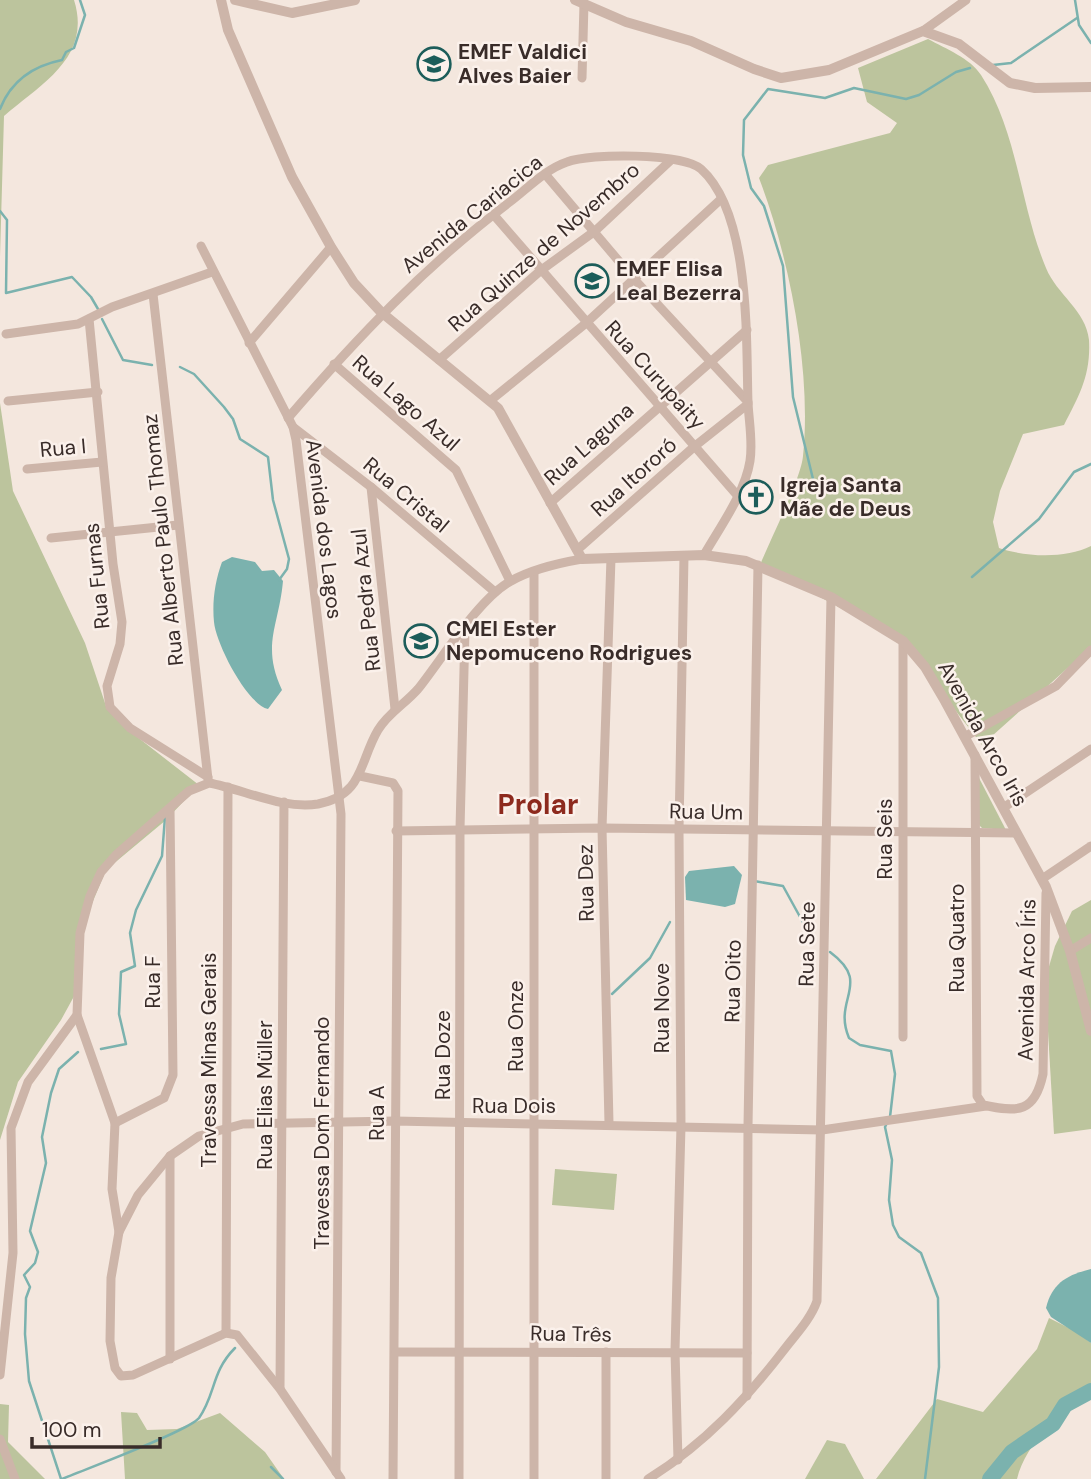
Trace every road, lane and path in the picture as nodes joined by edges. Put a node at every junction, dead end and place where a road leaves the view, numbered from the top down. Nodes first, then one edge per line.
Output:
1 (221, 0) edge
2 (235, 0) edge
3 (355, 0) edge
4 (966, 0) edge
5 (580, 2) edge
6 (923, 31) junction
7 (582, 79) dead end
8 (1091, 87) edge
9 (671, 160) junction
10 (545, 174) junction
11 (720, 200) junction
12 (493, 214) junction
13 (595, 231) junction
14 (201, 246) dead end
15 (331, 247) junction
16 (540, 271) junction
17 (212, 272) junction
18 (634, 279) junction
19 (153, 294) junction
20 (382, 312) junction
21 (89, 319) junction
22 (585, 324) junction
23 (747, 330) junction
24 (5, 334) dead end
25 (249, 343) junction
26 (439, 360) junction
27 (711, 360) junction
28 (334, 364) junction
29 (97, 392) junction
30 (491, 400) junction
31 (8, 401) dead end
32 (748, 403) junction
33 (659, 405) junction
34 (290, 423) junction
35 (695, 446) junction
36 (102, 462) junction
37 (27, 469) dead end
38 (371, 487) junction
39 (737, 495) junction
40 (550, 503) junction
41 (178, 525) junction
42 (110, 532) junction
43 (51, 538) dead end
44 (579, 555) junction
45 (704, 555) junction
46 (684, 556) junction
47 (611, 558) junction
48 (758, 565) junction
49 (534, 572) junction
50 (510, 581) junction
51 (495, 592) junction
52 (831, 597) junction
53 (465, 630) junction
54 (903, 641) junction
55 (1091, 650) edge
56 (395, 709) junction
57 (965, 736) junction
58 (1091, 749) edge
59 (975, 753) junction
60 (360, 776) junction
61 (208, 780) junction
62 (228, 787) junction
63 (337, 796) junction
64 (284, 802) junction
65 (170, 808) junction
66 (1003, 808) junction
67 (602, 828) junction
68 (460, 829) junction
69 (533, 829) junction
70 (679, 830) junction
71 (396, 831) junction
72 (754, 831) junction
73 (827, 831) junction
74 (903, 832) junction
75 (974, 833) junction
76 (1016, 833) junction
77 (1091, 846) edge
78 (1044, 883) junction
79 (1091, 938) edge
80 (1070, 951) junction
81 (77, 1015) junction
82 (1091, 1031) edge
83 (903, 1037) dead end
84 (986, 1106) junction
85 (340, 1121) junction
86 (395, 1121) junction
87 (283, 1122) junction
88 (115, 1123) junction
89 (460, 1123) junction
90 (533, 1123) junction
91 (609, 1123) junction
92 (681, 1126) junction
93 (748, 1126) junction
94 (226, 1127) junction
95 (822, 1130) junction
96 (170, 1156) junction
97 (119, 1232) junction
98 (226, 1334) junction
99 (533, 1350) junction
100 (396, 1352) junction
101 (460, 1352) junction
102 (606, 1352) junction
103 (675, 1352) junction
104 (747, 1353) junction
105 (170, 1359) junction
106 (0, 1375) edge
107 (280, 1389) junction
108 (747, 1397) junction
109 (0, 1439) edge
110 (678, 1461) junction
111 (338, 1475) edge
112 (15, 1479) edge
113 (393, 1479) edge
114 (459, 1479) edge
115 (534, 1479) edge
116 (606, 1479) edge
117 (648, 1479) edge

1 - 15 street
2 - 3 street
4 - 6 street
5 - 6 street
5 - 7 street
6 - 8 street
9 - 10 street, Avenida Cariacica
9 - 11 street, Avenida Cariacica
9 - 13 street, Rua Quinze de Novembro
10 - 12 street, Avenida Cariacica
10 - 13 street
11 - 18 street
11 - 23 street, Avenida Cariacica
12 - 16 street, Rua Curupaity
12 - 20 street, Avenida Cariacica
13 - 16 street, Rua Quinze de Novembro
13 - 18 street
14 - 17 street, Avenida dos Lagos
15 - 20 street
15 - 25 street
16 - 22 street, Rua Curupaity
16 - 26 street, Rua Quinze de Novembro
17 - 19 street
17 - 25 street, Avenida dos Lagos
18 - 22 street
18 - 27 street
19 - 21 street
19 - 41 street, Rua Alberto Paulo Thomaz
20 - 26 street
20 - 28 street, Avenida Cariacica
21 - 24 street
21 - 29 street, Rua Furnas
22 - 30 street
22 - 33 street, Rua Curupaity
23 - 27 street, Rua Laguna
23 - 32 street, Avenida Cariacica
25 - 34 street, Avenida dos Lagos
26 - 30 street
27 - 32 street
27 - 33 street, Rua Laguna
28 - 34 street, Avenida Cariacica
28 - 50 street, Rua Lago Azul
29 - 31 street
29 - 36 street, Rua Furnas
30 - 40 street
32 - 35 street, Rua Itororó
32 - 39 street, Avenida Cariacica
33 - 35 street, Rua Curupaity
33 - 40 street, Rua Laguna
34 - 38 street, Rua Cristal
34 - 63 street, Avenida dos Lagos
35 - 39 street, Rua Curupaity
35 - 44 street, Rua Itororó
36 - 37 street, Rua I
36 - 42 street, Rua Furnas
38 - 51 street, Rua Cristal
38 - 56 street, Rua Pedra Azul
39 - 45 street, Avenida Cariacica
40 - 44 street
41 - 42 street
41 - 61 street, Rua Alberto Paulo Thomaz
42 - 43 street
42 - 61 street, Rua Furnas
44 - 47 street, Avenida Arco Iris
44 - 49 street, Avenida Arco Iris
45 - 46 street, Avenida Arco Iris
45 - 48 street, Avenida Arco Iris
46 - 47 street, Avenida Arco Iris
46 - 70 street, Rua Nove
47 - 67 street, Rua Dez
48 - 52 street, Avenida Arco Iris
48 - 72 street, Rua Oito
49 - 50 street, Avenida Arco Iris
49 - 69 street, Rua Onze
50 - 51 street, Avenida Arco Iris
51 - 53 street, Avenida Arco Iris
52 - 54 street, Avenida Arco Iris
52 - 73 street, Rua Sete
53 - 56 street, Avenida Arco Iris
53 - 68 street, Rua Doze
54 - 57 street, Avenida Arco Iris
54 - 74 street, Rua Seis
55 - 57 street
56 - 60 street, Avenida Arco Iris
57 - 59 street, Avenida Arco Iris
58 - 66 street
59 - 66 street, Avenida Arco Iris
59 - 75 street, Rua Quatro
60 - 63 street, Avenida Arco Iris
60 - 71 street, Rua A
61 - 62 street
61 - 65 street
62 - 64 street
62 - 94 street, Travessa Minas Gerais
63 - 64 street
63 - 85 street, Travessa Dom Fernando
64 - 87 street, Rua Elias Müller
65 - 81 street
65 - 88 street, Rua F
66 - 76 street, Avenida Arco Iris
67 - 69 street, Rua Um
67 - 70 street, Rua Um
67 - 91 street, Rua Dez
68 - 69 street, Rua Um
68 - 71 street, Rua Um
68 - 89 street, Rua Doze
69 - 90 street, Rua Onze
70 - 72 street, Rua Um
70 - 92 street, Rua Nove
71 - 86 street, Rua A
72 - 73 street, Rua Um
72 - 93 street, Rua Oito
73 - 74 street, Rua Um
73 - 95 street, Rua Sete
74 - 75 street, Rua Um
74 - 83 street, Rua Seis
75 - 76 street, Rua Um
75 - 84 street, Rua Quatro
76 - 78 street, Avenida Arco Iris
77 - 78 street
78 - 80 street, Avenida Arco Iris
78 - 84 street, Avenida Arco Íris
79 - 80 street
80 - 82 street, Avenida Arco Iris
81 - 88 street
81 - 106 street
84 - 95 street, Rua Dois
85 - 86 street, Rua Dois
85 - 87 street, Rua Dois
85 - 111 street, Travessa Dom Fernando
86 - 89 street, Rua Dois
86 - 100 street, Rua A
87 - 94 street, Rua Dois
87 - 107 street, Rua Elias Müller
88 - 97 street
89 - 90 street, Rua Dois
89 - 101 street, Rua Doze
90 - 91 street, Rua Dois
90 - 99 street, Rua Onze
91 - 92 street, Rua Dois
92 - 93 street, Rua Dois
92 - 103 street, Rua Nove
93 - 95 street, Rua Dois
93 - 104 street, Rua Oito
94 - 96 street, Rua Dois
94 - 98 street, Travessa Minas Gerais
95 - 108 street, Rua Sete
96 - 97 street, Rua Dois
96 - 105 street
97 - 105 street
98 - 105 street
98 - 107 street
99 - 101 street, Rua Três
99 - 102 street, Rua Três
99 - 115 street, Rua Onze
100 - 101 street, Rua Três
100 - 113 street, Rua A
101 - 114 street, Rua Doze
102 - 103 street, Rua Três
102 - 116 street
103 - 104 street, Rua Três
103 - 110 street, Rua Nove
104 - 108 street, Rua Oito
107 - 111 street
108 - 110 street
109 - 112 street
110 - 117 street

